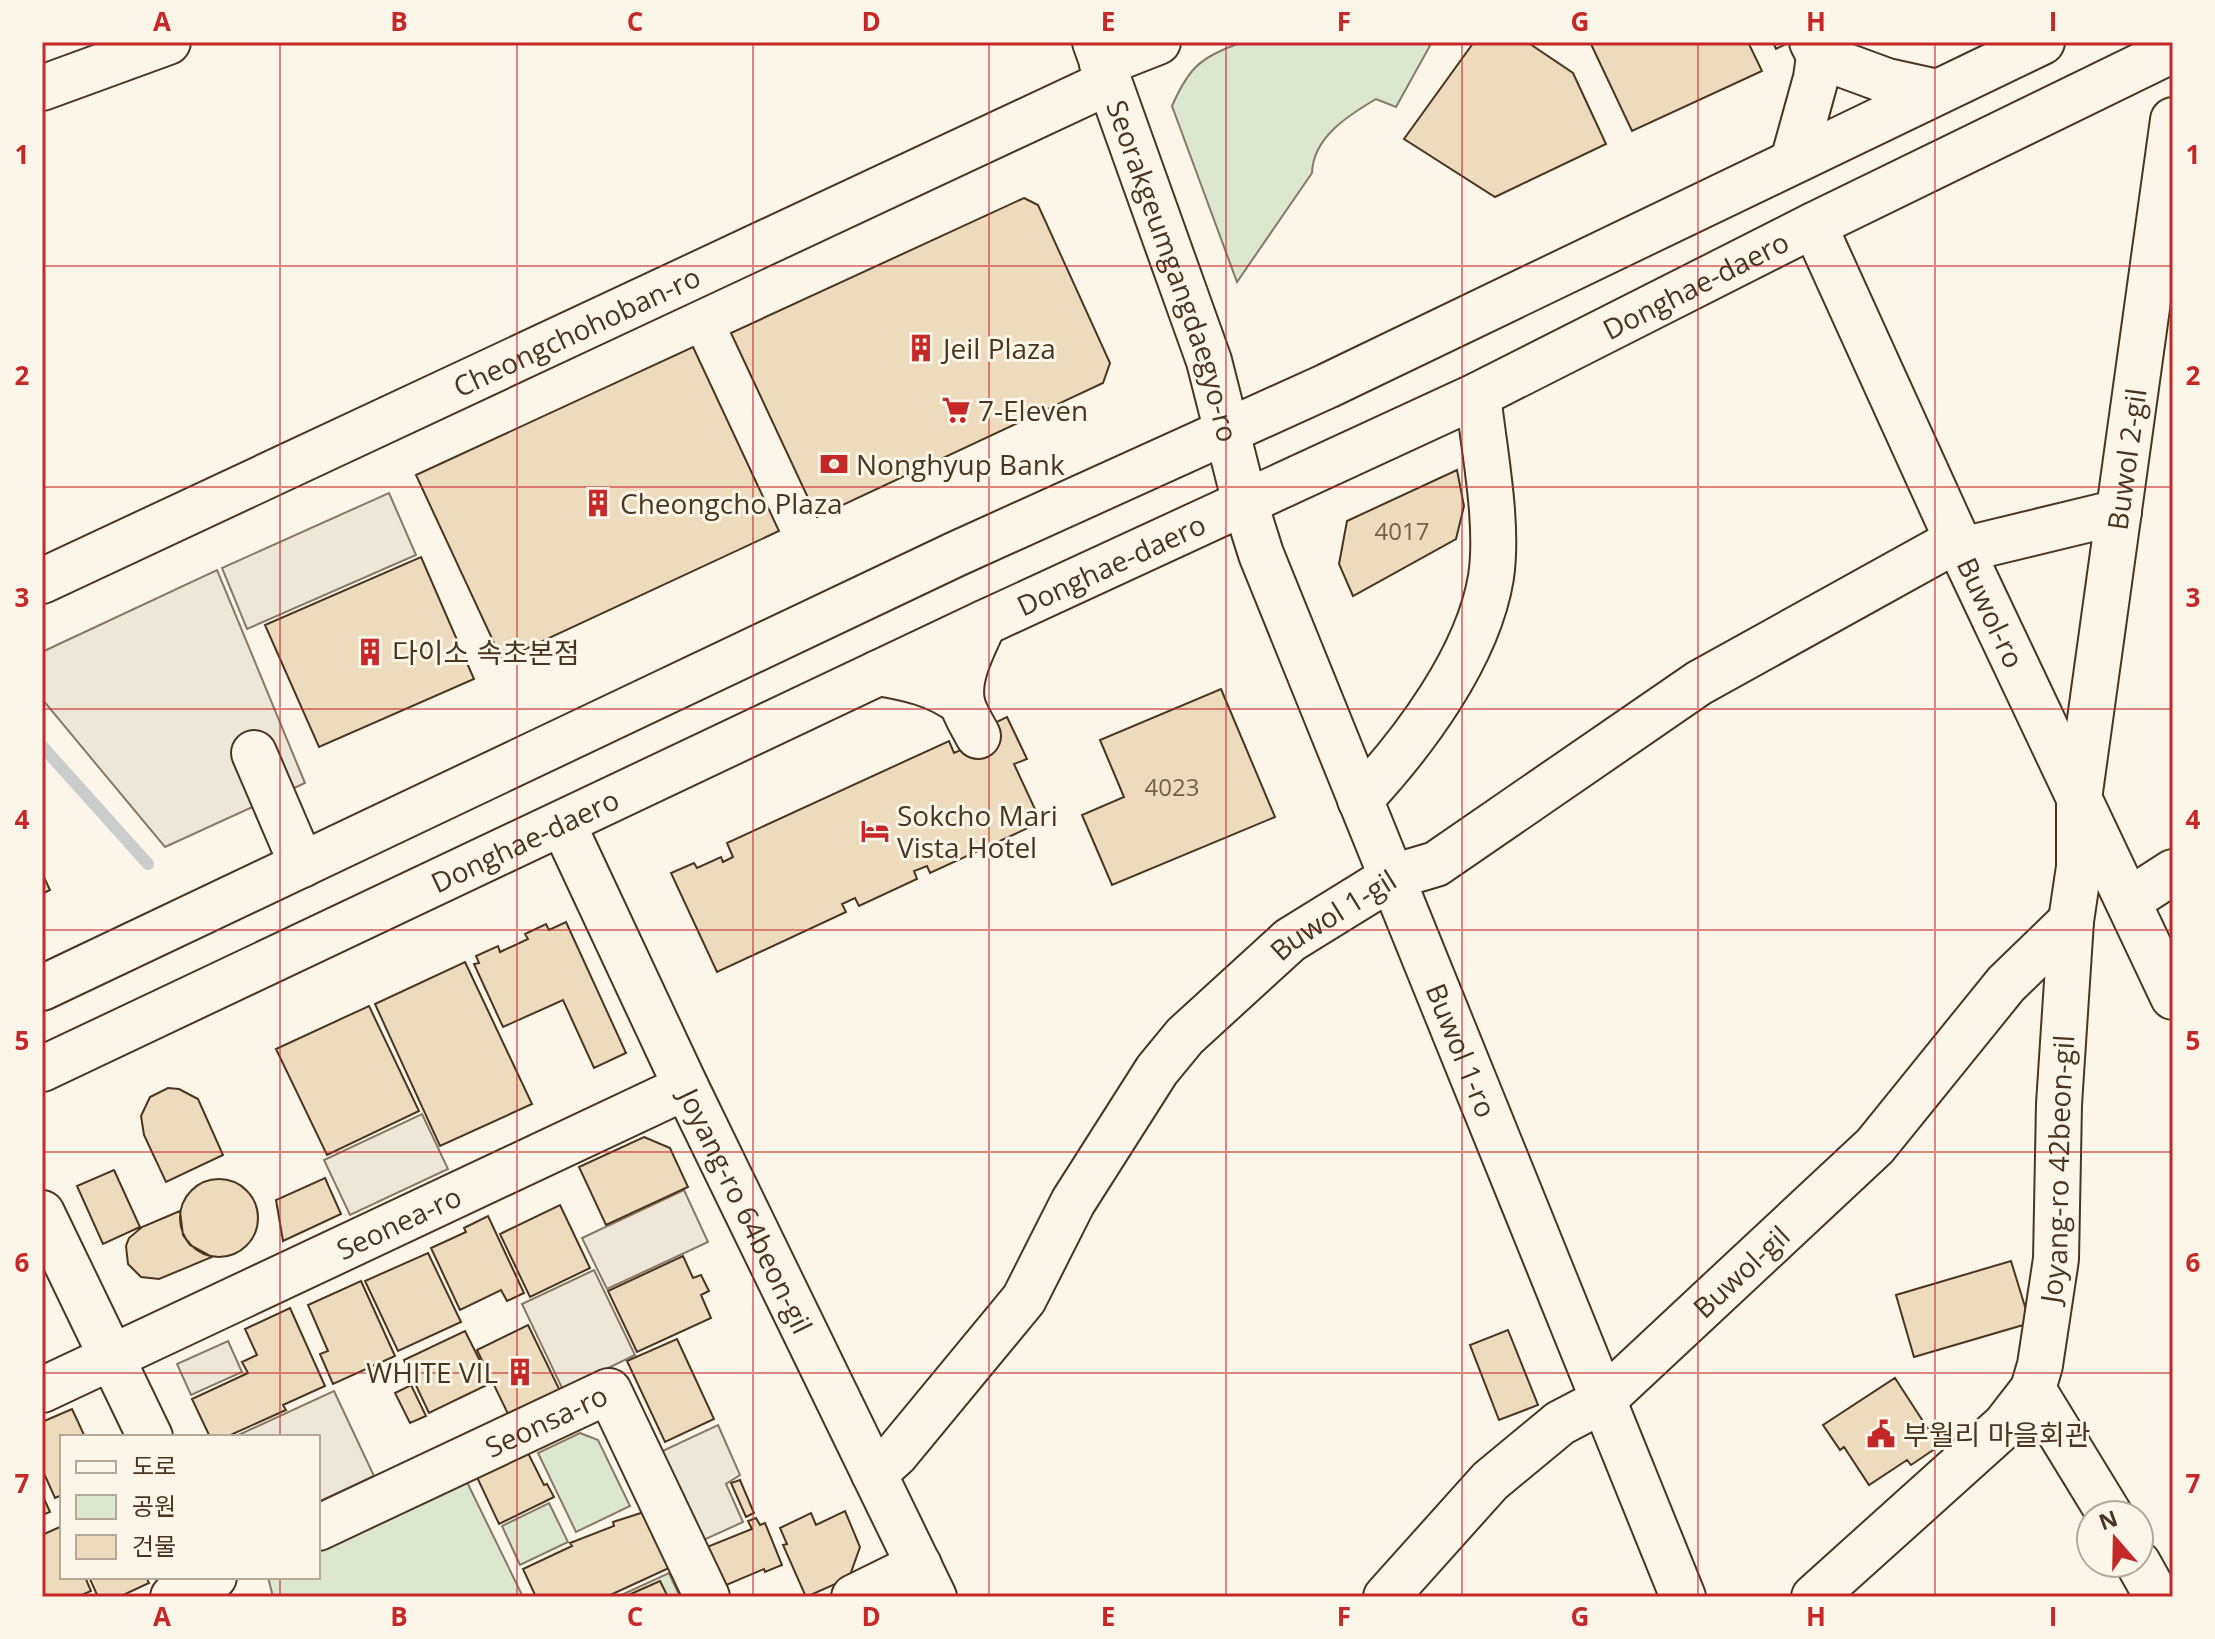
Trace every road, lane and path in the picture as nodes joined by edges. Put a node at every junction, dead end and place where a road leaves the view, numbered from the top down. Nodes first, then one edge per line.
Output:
1 (168, 42) edge
2 (1158, 42) edge
3 (2042, 42) edge
4 (1816, 49) edge
5 (2173, 50) edge
6 (1102, 63) edge
7 (42, 88) edge
8 (1937, 92) junction
9 (2173, 120) edge
10 (1793, 161) junction
11 (1814, 225) junction
12 (1478, 395) junction
13 (1225, 431) junction
14 (1245, 503) junction
15 (2119, 512) junction
16 (1960, 545) junction
17 (42, 581) edge
18 (984, 623) junction
19 (878, 673) junction
20 (254, 753) dead end
21 (2079, 799) junction
22 (1360, 800) junction
23 (563, 824) junction
24 (302, 865) junction
25 (2173, 872) edge
26 (1392, 877) junction
27 (2128, 901) junction
28 (2071, 921) junction
29 (42, 988) edge
30 (2173, 997) edge
31 (42, 1069) edge
32 (686, 1087) junction
33 (42, 1213) edge
34 (110, 1356) junction
35 (2033, 1389) junction
36 (42, 1390) edge
37 (1602, 1401) junction
38 (149, 1435) edge
39 (874, 1474) junction
40 (2100, 1499) edge
41 (320, 1527) edge
42 (212, 1579) edge
43 (217, 1579) edge
44 (2147, 1579) edge
45 (926, 1581) edge
46 (173, 1597) edge
47 (227, 1597) edge
48 (707, 1597) edge
49 (854, 1597) edge
50 (1386, 1597) edge
51 (1683, 1597) edge
52 (1814, 1597) edge
53 (2157, 1597) edge

1 - 7 street
2 - 6 street, Cheongchohoban-ro
3 - 8 street
4 - 8 street
4 - 10 street
5 - 11 street, Donghae-daero
6 - 13 street, Seorakgeumgangdaegyo-ro
6 - 17 street, Cheongchohoban-ro
8 - 10 street
9 - 15 street, Buwol 2-gil
10 - 13 street
11 - 12 street, Donghae-daero
11 - 16 street, Buwol-ro
12 - 14 street, Donghae-daero
12 - 22 street
13 - 14 street, Seorakgeumgangdaegyo-ro
13 - 24 street
14 - 18 street, Donghae-daero
14 - 22 street, Buwol 1-ro
15 - 16 street, Buwol 1-gil
15 - 21 street, Buwol 2-gil
16 - 21 street, Buwol-ro
16 - 26 street, Buwol 1-gil
18 - 19 street, Donghae-daero
18 - 19 street
19 - 23 street, Donghae-daero
20 - 24 street
21 - 27 street, Buwol-ro
21 - 28 street, Joyang-ro 42beon-gil
22 - 26 street, Buwol 1-ro
23 - 31 street, Donghae-daero
23 - 32 street, Joyang-ro 64beon-gil
24 - 29 street
25 - 27 street
26 - 37 street, Buwol 1-ro
26 - 39 street, Buwol 1-gil
27 - 30 street, Buwol-ro
28 - 35 street, Joyang-ro 42beon-gil
28 - 37 street, Buwol-gil
32 - 34 street, Seonea-ro
32 - 39 street, Joyang-ro 64beon-gil
33 - 34 street
34 - 36 street, Seonea-ro
34 - 38 street
35 - 40 street
35 - 52 street
37 - 50 street, Buwol-gil
37 - 51 street, Buwol 1-ro
39 - 45 street, Joyang-ro 64beon-gil
41 - 48 street, Seonsa-ro
42 - 46 street
43 - 47 street
44 - 53 street
45 - 49 street

